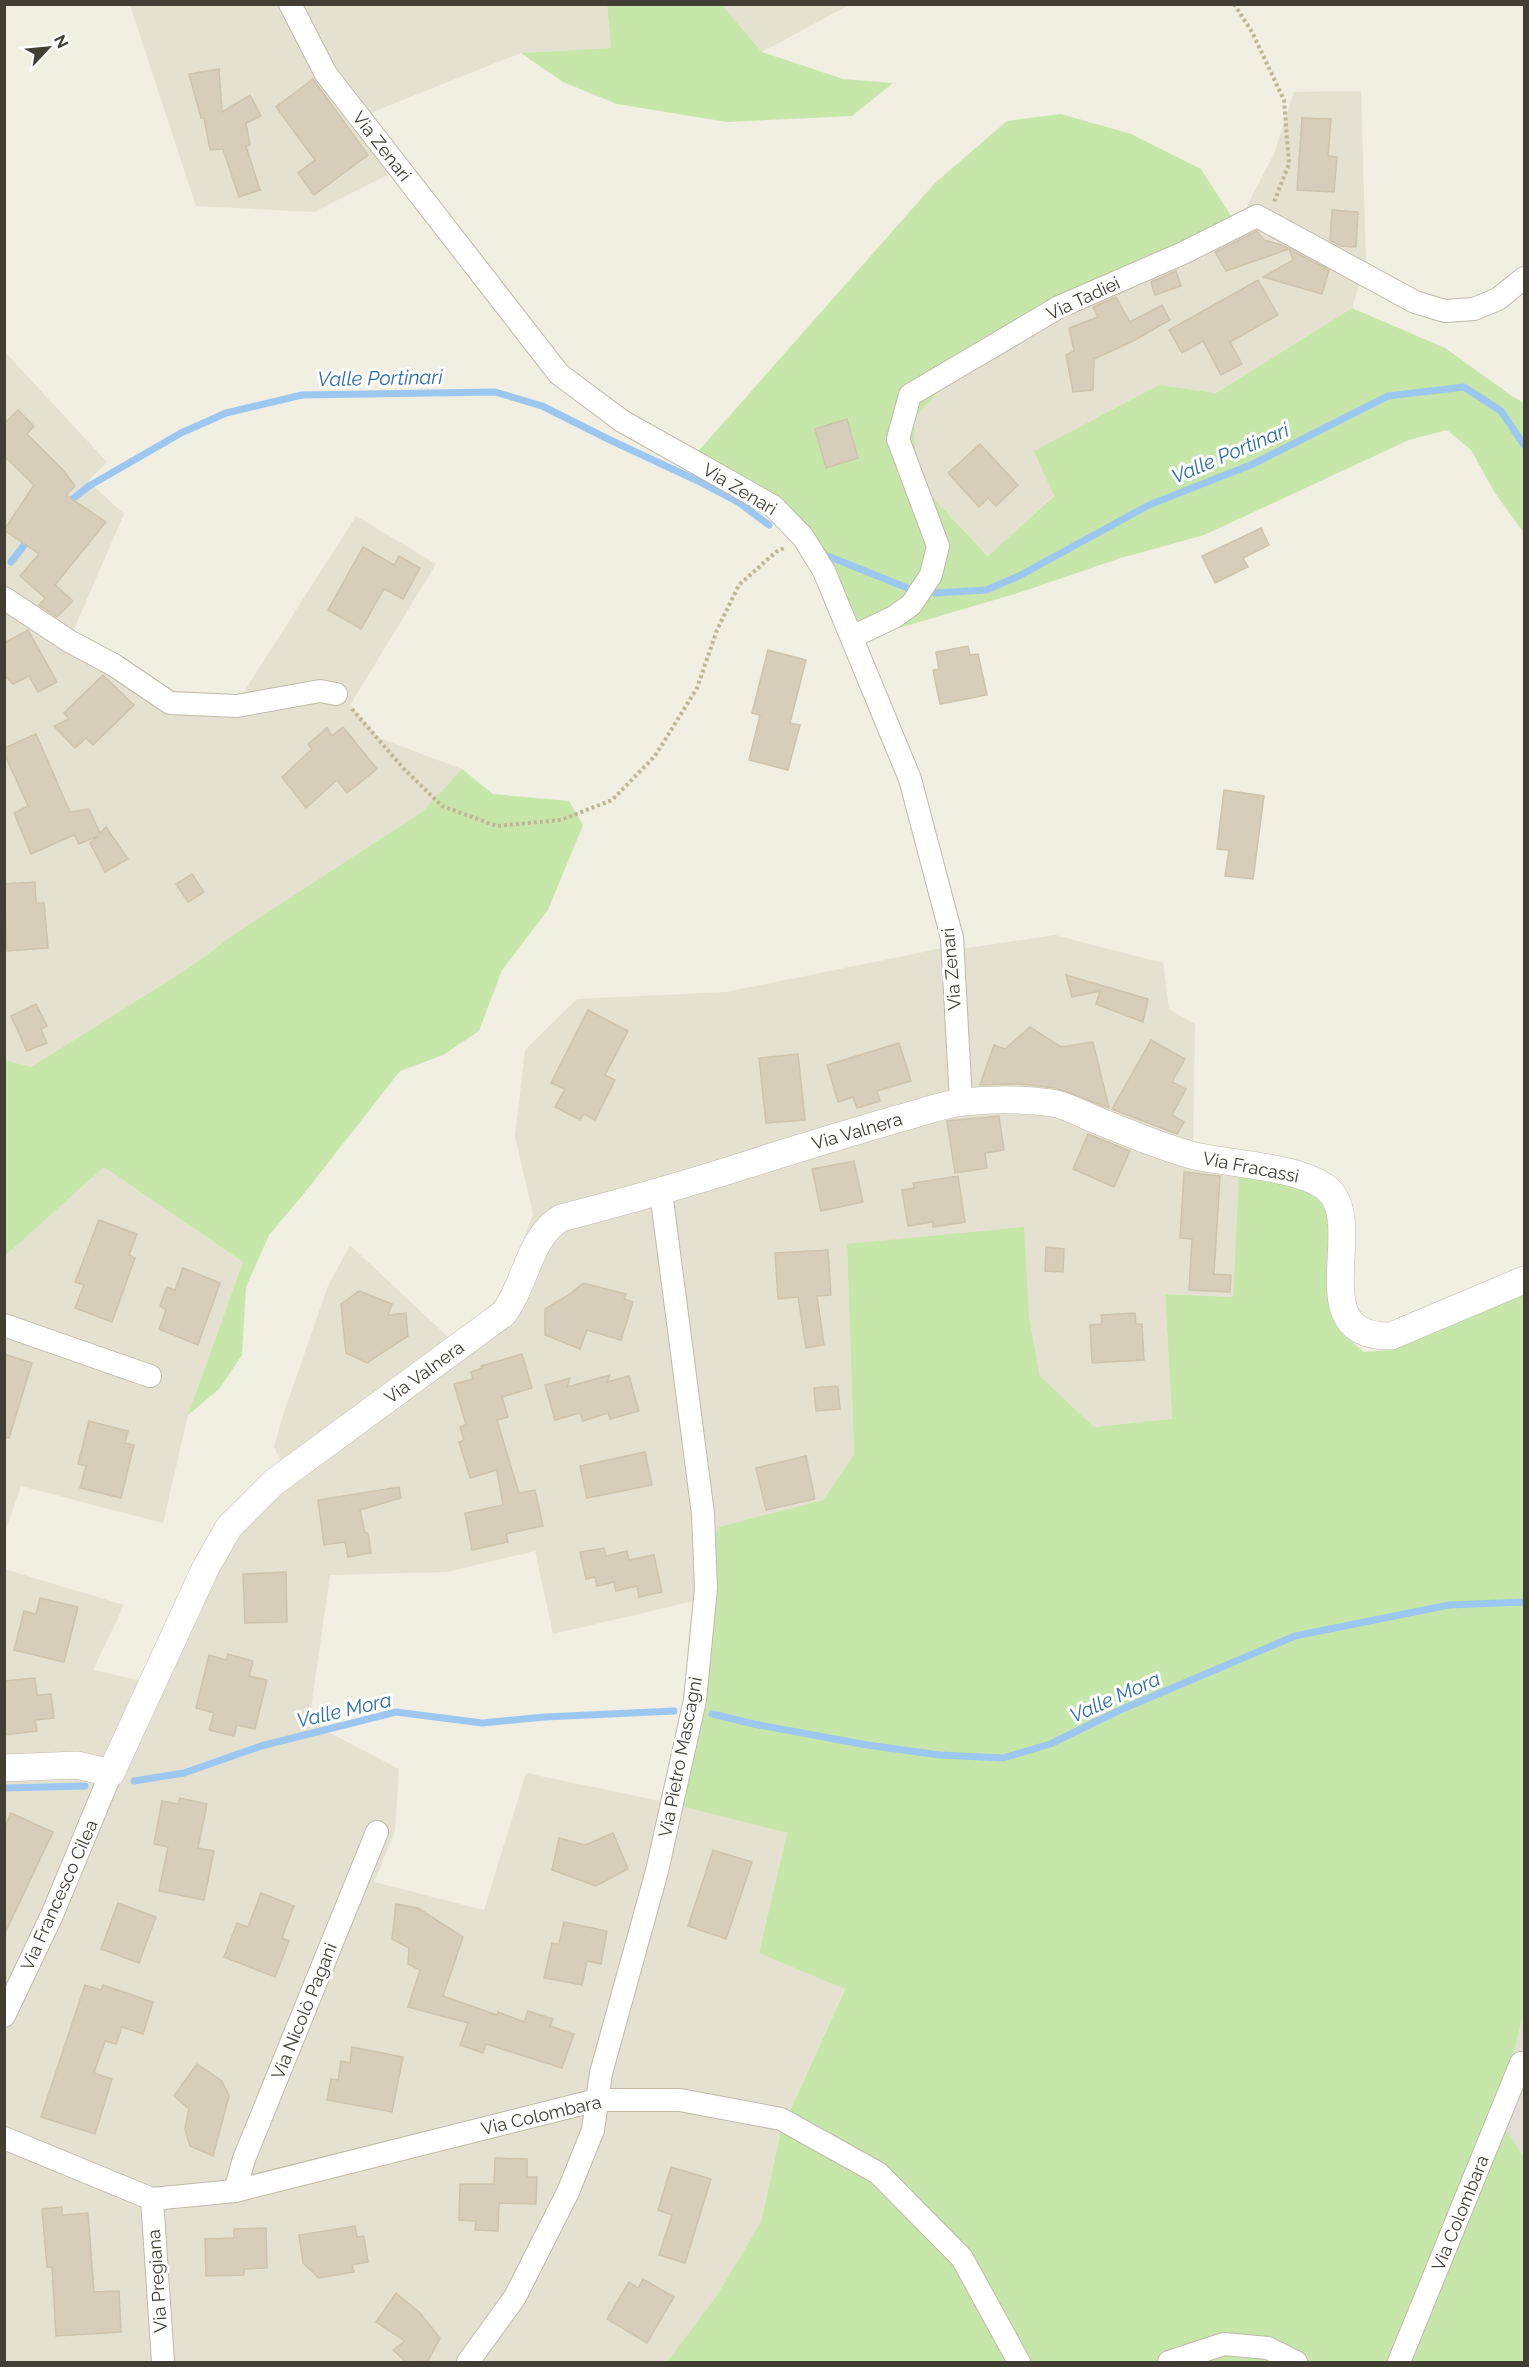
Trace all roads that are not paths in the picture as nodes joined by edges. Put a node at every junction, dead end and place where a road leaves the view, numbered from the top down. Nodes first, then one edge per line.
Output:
1 (290, 4) edge
2 (1524, 278) edge
3 (4, 598) edge
4 (852, 637) junction
5 (336, 694) road end
6 (961, 1102) junction
7 (661, 1192) junction
8 (1524, 1280) edge
9 (4, 1325) edge
10 (150, 1376) dead end
11 (4, 1768) edge
12 (111, 1773) junction
13 (377, 1832) dead end
14 (4, 2016) edge
15 (1521, 2063) dead end
16 (597, 2100) junction
17 (4, 2138) edge
18 (235, 2191) junction
19 (152, 2199) junction
20 (163, 2362) edge
21 (468, 2362) edge
22 (1019, 2362) edge
23 (1169, 2362) edge
24 (1296, 2362) edge
25 (1399, 2362) edge

1 - 4 street, Via Zenari
2 - 4 street, Via Tadiei
3 - 5 street
4 - 6 street, Via Zenari
6 - 7 street, Via Valnera
6 - 8 street, Via Fracassi
7 - 12 street, Via Valnera
7 - 16 street, Via Pietro Mascagni
9 - 10 street
11 - 12 street
12 - 14 street, Via Francesco Cilea
13 - 18 street, Via Nicolò Pagani
15 - 25 street, Via Colombara
16 - 18 street, Via Colombara
16 - 21 street, Via Pietro Mascagni
16 - 22 street, Via Colombara
17 - 19 street, Via Colombara
18 - 19 street, Via Colombara
19 - 20 street, Via Pregiana
23 - 24 street

